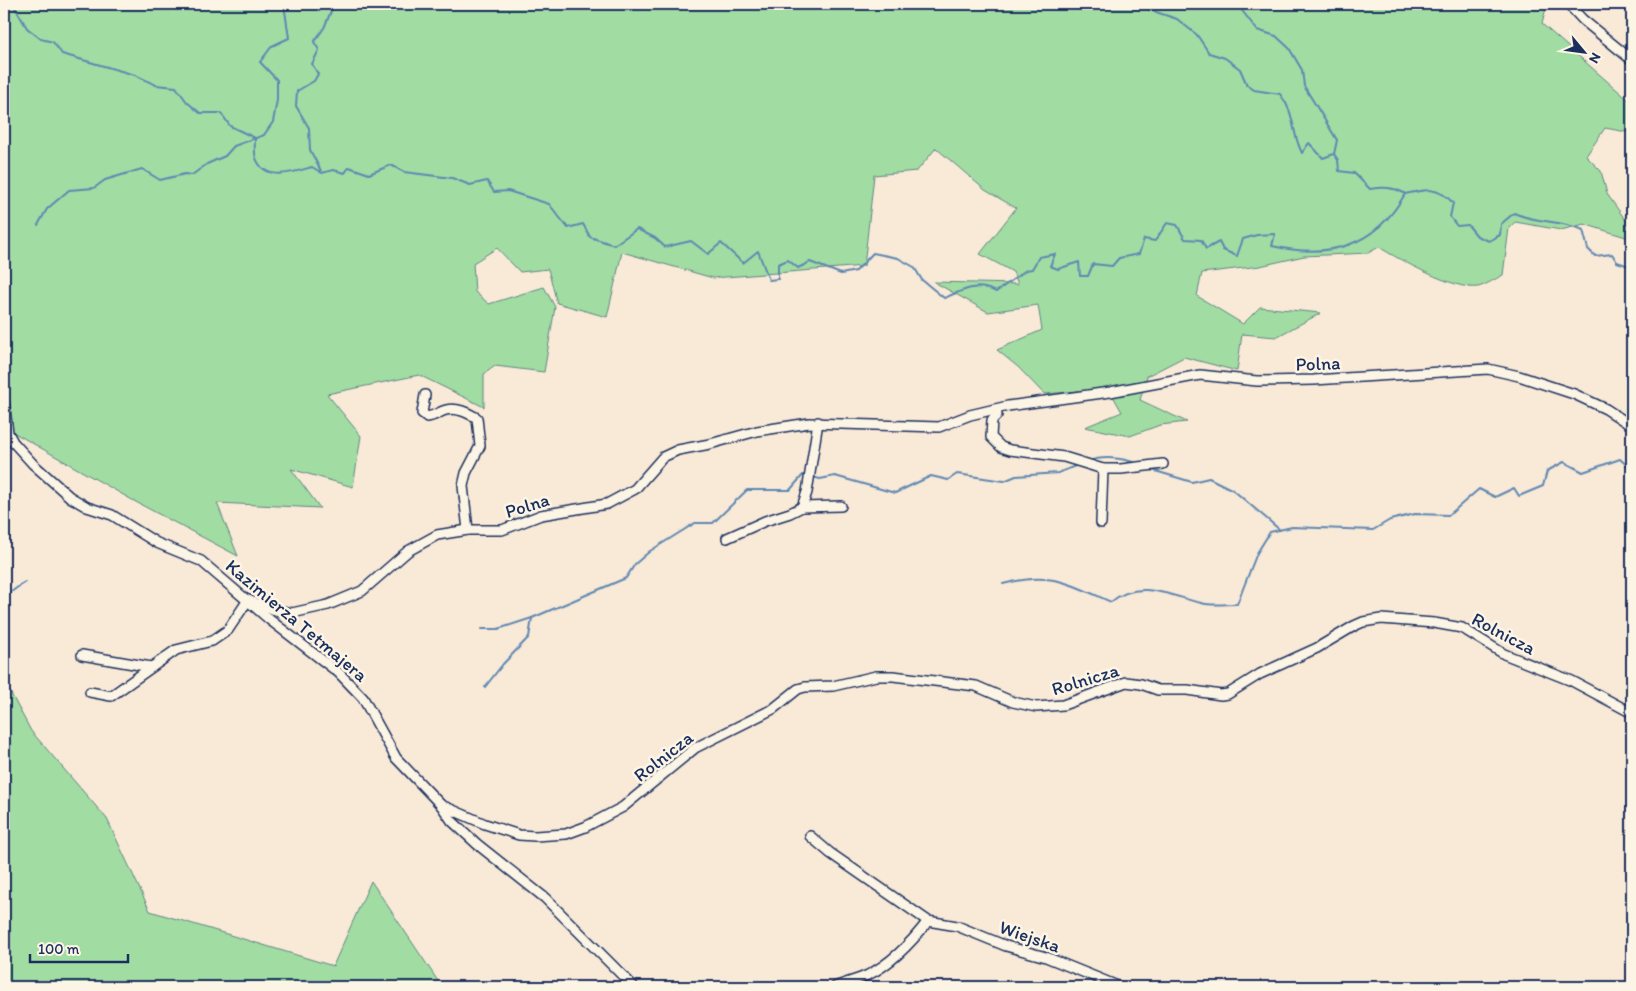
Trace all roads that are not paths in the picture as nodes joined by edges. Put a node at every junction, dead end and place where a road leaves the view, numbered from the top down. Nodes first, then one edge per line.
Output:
1 (1568, 4) edge
2 (1632, 60) edge
3 (425, 395) dead end
4 (4, 401) edge
5 (996, 409) junction
6 (818, 422) junction
7 (1632, 426) edge
8 (1163, 464) dead end
9 (1103, 468) junction
10 (841, 506) dead end
11 (802, 507) junction
12 (1101, 523) dead end
13 (468, 530) junction
14 (728, 538) dead end
15 (248, 600) junction
16 (82, 655) dead end
17 (150, 666) junction
18 (90, 692) dead end
19 (1632, 713) edge
20 (441, 806) junction
21 (810, 836) dead end
22 (928, 921) junction
23 (634, 987) edge
24 (835, 987) edge
25 (1120, 987) edge

1 - 2 street
3 - 13 street
4 - 15 street, Kazimierza Tetmajera
5 - 6 street, Polna
5 - 7 street, Polna
5 - 9 street
6 - 11 street
6 - 13 street, Polna
8 - 9 street
9 - 12 street
10 - 11 street
11 - 14 street
13 - 15 street, Polna
15 - 17 street
15 - 20 street, Kazimierza Tetmajera
16 - 17 street
17 - 18 street
19 - 20 street, Rolnicza
20 - 23 street, Kazimierza Tetmajera
21 - 22 street, Wiejska
22 - 24 street
22 - 25 street, Wiejska

